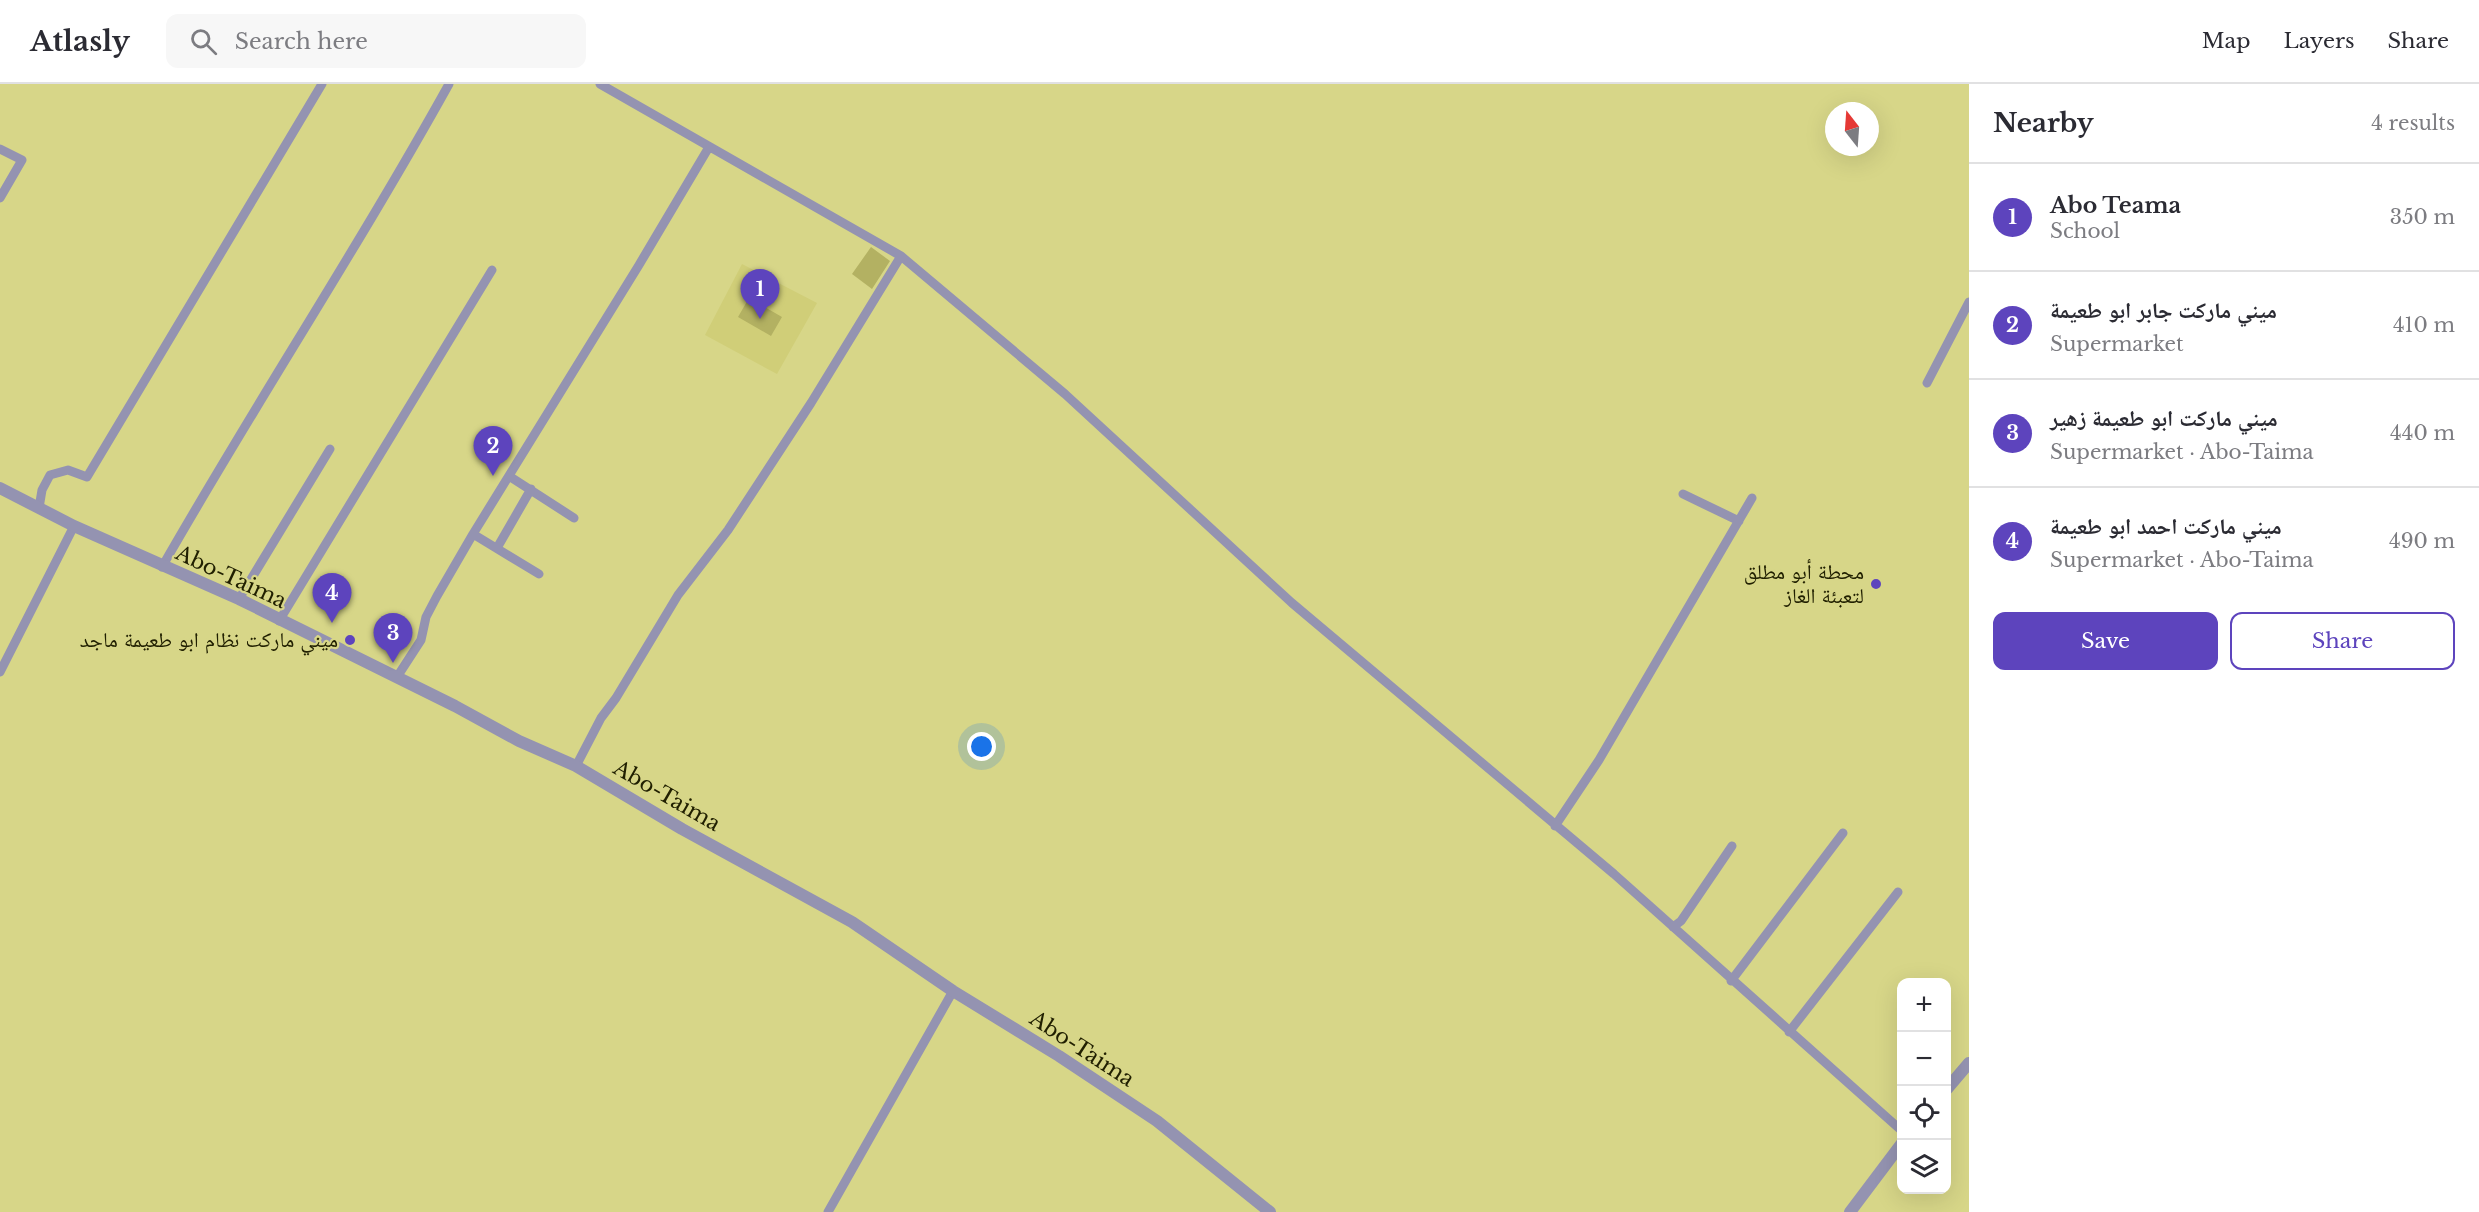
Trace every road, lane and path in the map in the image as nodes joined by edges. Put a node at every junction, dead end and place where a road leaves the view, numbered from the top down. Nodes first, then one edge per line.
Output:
1 (322, 84) edge
2 (449, 84) edge
3 (600, 84) edge
4 (709, 147) junction
5 (0, 149) edge
6 (0, 198) edge
7 (901, 256) junction
8 (492, 270) dead end
9 (1969, 302) edge
10 (1928, 383) dead end
11 (330, 449) dead end
12 (509, 476) junction
13 (0, 488) edge
14 (531, 489) junction
15 (1683, 494) dead end
16 (1752, 498) dead end
17 (39, 508) junction
18 (574, 518) dead end
19 (1739, 521) junction
20 (74, 526) junction
21 (473, 534) junction
22 (496, 548) junction
23 (162, 567) junction
24 (539, 574) dead end
25 (239, 599) junction
26 (279, 621) junction
27 (0, 672) edge
28 (398, 677) junction
29 (576, 766) junction
30 (1555, 826) junction
31 (1843, 833) dead end
32 (1732, 846) dead end
33 (1898, 892) dead end
34 (1672, 927) junction
35 (1731, 981) junction
36 (953, 991) junction
37 (1789, 1032) junction
38 (1969, 1063) edge
39 (1950, 1086) edge
40 (1897, 1127) edge
41 (1897, 1150) edge
42 (828, 1212) edge
43 (1270, 1212) edge
44 (1850, 1212) edge

1 - 17 street
2 - 23 street
3 - 4 street
4 - 7 street
4 - 12 street
5 - 6 street
7 - 29 street
7 - 30 street
8 - 26 street
9 - 10 street
11 - 25 street
12 - 14 street
12 - 21 street
13 - 17 street, Abo-Taima
14 - 18 street
14 - 22 street
15 - 19 street
16 - 19 street
17 - 20 street, Abo-Taima
19 - 30 street
20 - 23 street, Abo-Taima
20 - 27 street
21 - 22 street
21 - 28 street
22 - 24 street
23 - 25 street, Abo-Taima
25 - 26 street, Abo-Taima
26 - 28 street, Abo-Taima
28 - 29 street, Abo-Taima
29 - 36 street, Abo-Taima
30 - 34 street
31 - 35 street
32 - 34 street
33 - 37 street
34 - 35 street
35 - 37 street
36 - 42 street
36 - 43 street, Abo-Taima
37 - 40 street
38 - 39 street
41 - 44 street

